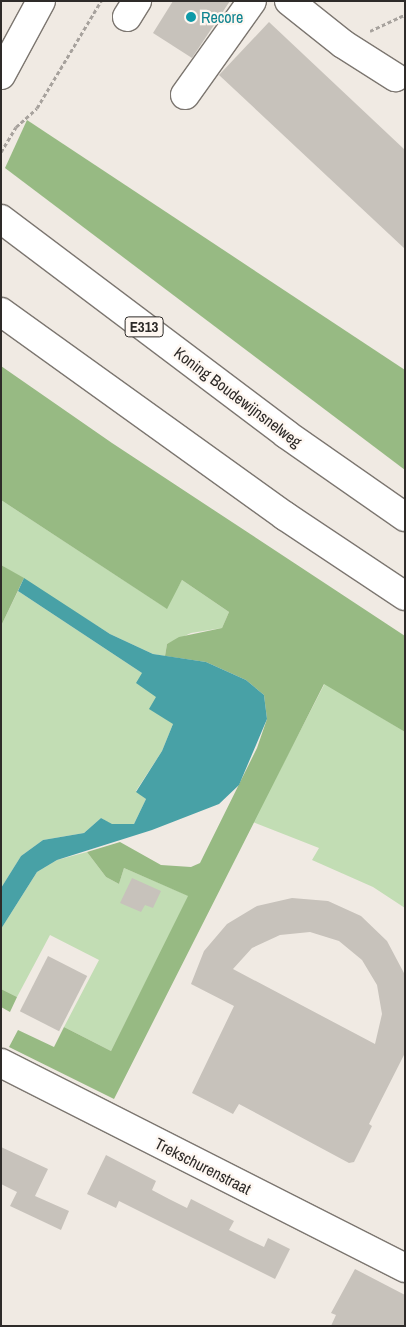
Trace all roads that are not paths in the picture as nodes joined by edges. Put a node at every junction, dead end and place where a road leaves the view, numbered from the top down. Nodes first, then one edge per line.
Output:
1 (41, 1) edge
2 (252, 1) edge
3 (289, 1) edge
4 (1, 75) edge
5 (395, 78) dead end
6 (185, 95) dead end
7 (2, 220) edge
8 (1, 312) edge
9 (405, 517) edge
10 (405, 596) edge
11 (1, 1064) edge
12 (405, 1268) edge

1 - 4 main road
2 - 6 main road
3 - 5 main road
7 - 9 main road, Koning Boudewijnsnelweg / E313
8 - 10 main road
11 - 12 main road, Trekschurenstraat

